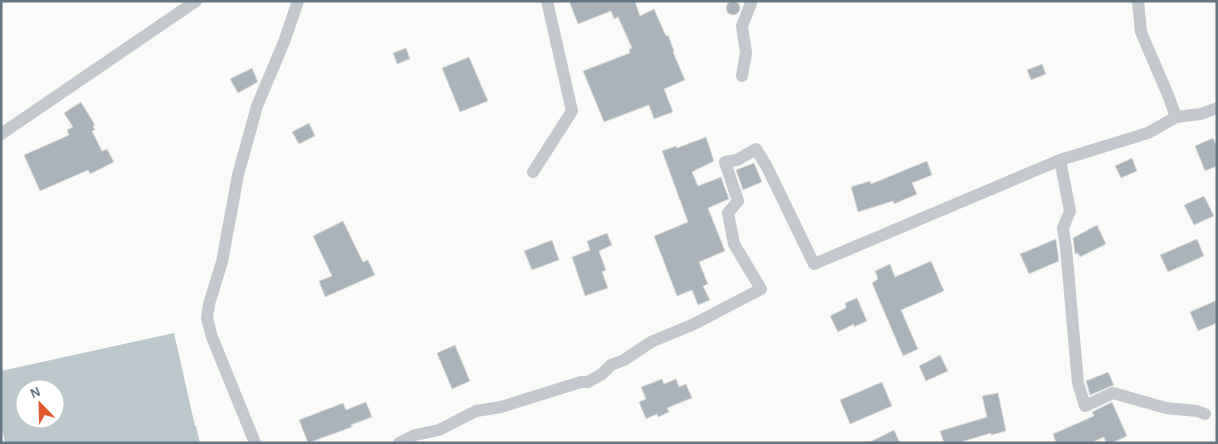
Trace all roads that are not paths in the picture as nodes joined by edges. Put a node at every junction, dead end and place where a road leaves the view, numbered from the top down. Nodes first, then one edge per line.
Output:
1 (196, 1) edge
2 (298, 1) edge
3 (547, 1) edge
4 (750, 1) edge
5 (1138, 1) edge
6 (742, 76) dead end
7 (1217, 108) edge
8 (1176, 117) junction
9 (1, 134) edge
10 (1060, 160) junction
11 (533, 172) dead end
12 (1205, 414) dead end
13 (255, 443) edge
14 (399, 443) edge

1 - 9 street
2 - 13 street
3 - 11 street
4 - 6 street
5 - 8 street
7 - 8 street
8 - 10 street
10 - 12 street
10 - 14 street

